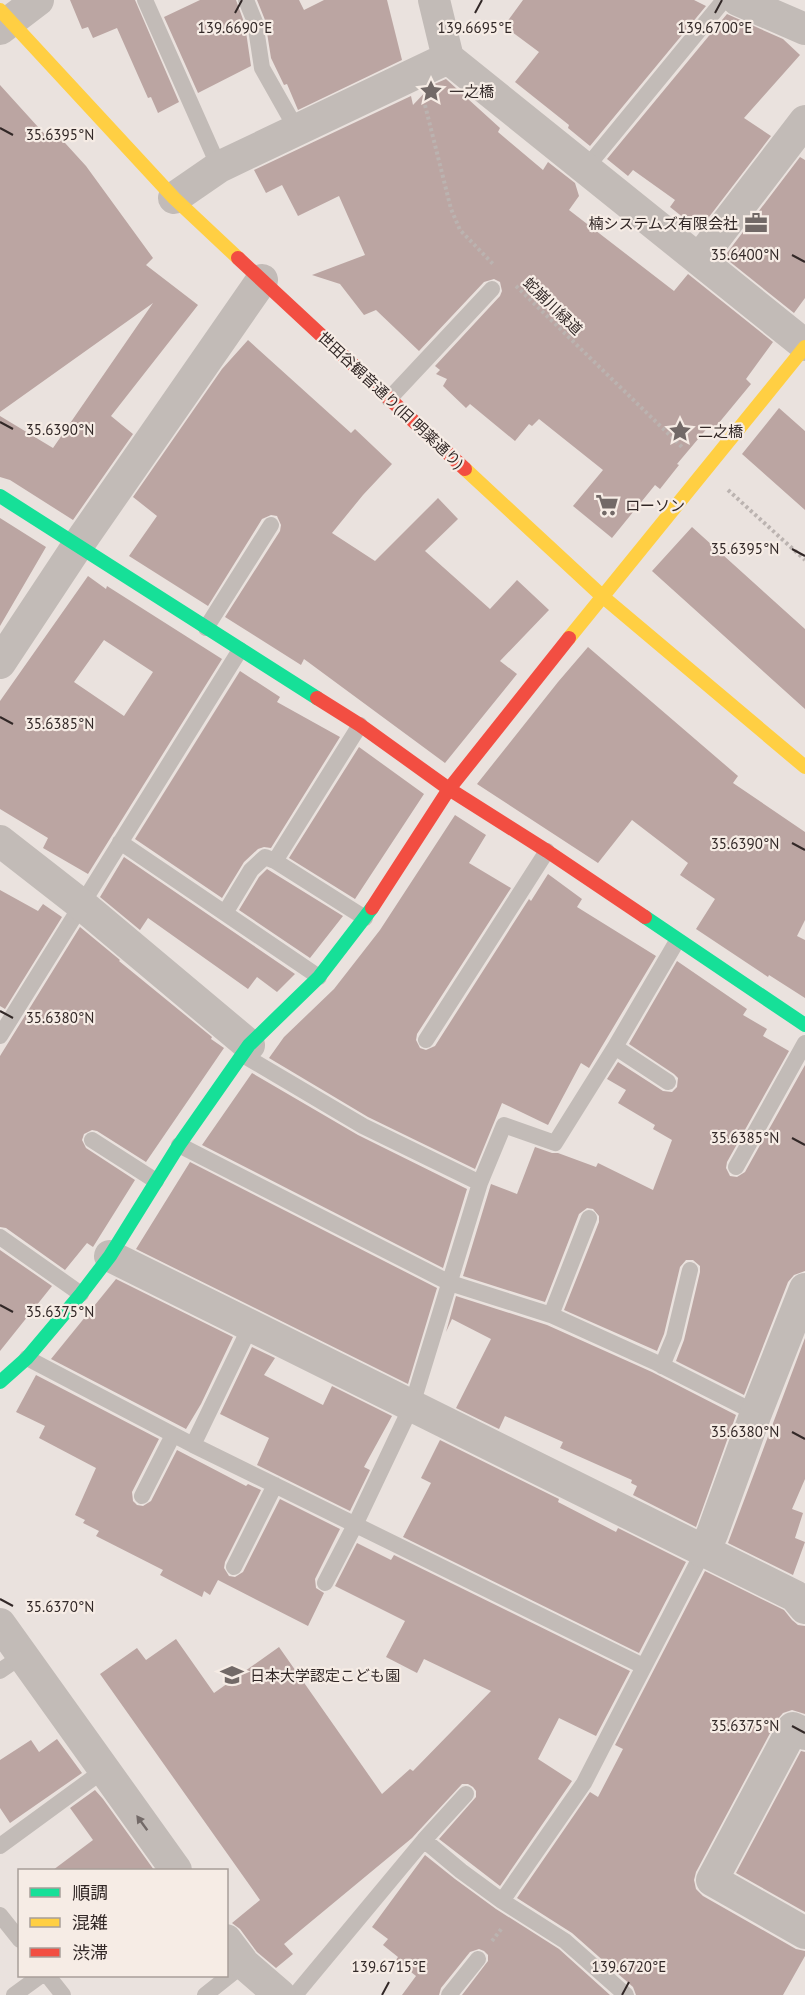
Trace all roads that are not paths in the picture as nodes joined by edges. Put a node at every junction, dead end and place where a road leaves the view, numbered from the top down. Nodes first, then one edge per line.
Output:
1 (38, 0) edge
2 (145, 0) edge
3 (246, 0) edge
4 (434, 0) edge
5 (724, 0) edge
6 (738, 0) edge
7 (3, 20) edge
8 (805, 29) edge
9 (448, 58) junction
10 (805, 121) edge
11 (297, 130) junction
12 (219, 167) junction
13 (586, 168) junction
14 (174, 198) junction
15 (700, 258) junction
16 (262, 280) junction
17 (492, 289) dead end
18 (805, 346) edge
19 (390, 399) junction
20 (0, 496) edge
21 (270, 525) dead end
22 (78, 545) junction
23 (602, 596) junction
24 (206, 628) junction
25 (240, 650) junction
26 (0, 663) edge
27 (360, 725) junction
28 (805, 767) edge
29 (449, 789) junction
30 (0, 841) edge
31 (120, 842) junction
32 (547, 851) junction
33 (275, 861) junction
34 (82, 905) junction
35 (225, 914) junction
36 (365, 918) junction
37 (677, 941) junction
38 (319, 977) junction
39 (805, 1025) edge
40 (0, 1036) edge
41 (426, 1040) dead end
42 (805, 1043) edge
43 (615, 1047) junction
44 (246, 1050) junction
45 (668, 1082) dead end
46 (92, 1140) dead end
47 (179, 1145) junction
48 (736, 1167) dead end
49 (156, 1181) junction
50 (480, 1183) junction
51 (589, 1218) dead end
52 (0, 1237) edge
53 (110, 1256) junction
54 (690, 1270) dead end
55 (450, 1283) junction
56 (805, 1290) edge
57 (81, 1294) junction
58 (550, 1315) junction
59 (251, 1325) junction
60 (27, 1358) junction
61 (662, 1366) junction
62 (0, 1382) edge
63 (412, 1405) junction
64 (756, 1413) junction
65 (173, 1435) junction
66 (193, 1444) junction
67 (275, 1485) junction
68 (142, 1496) dead end
69 (355, 1525) junction
70 (703, 1552) junction
71 (234, 1567) dead end
72 (325, 1582) dead end
73 (805, 1608) edge
74 (0, 1624) edge
75 (11, 1663) edge
76 (643, 1666) junction
77 (805, 1734) edge
78 (104, 1770) junction
79 (466, 1794) dead end
80 (424, 1840) junction
81 (0, 1846) edge
82 (175, 1869) edge
83 (502, 1901) junction
84 (0, 1916) edge
85 (805, 1933) edge
86 (18, 1938) edge
87 (235, 1952) edge
88 (478, 1959) road end
89 (39, 1977) edge
90 (49, 1977) edge
91 (218, 1977) edge
92 (14, 1995) edge
93 (63, 1995) edge
94 (205, 1995) edge
95 (280, 1995) edge
96 (295, 1995) edge
97 (449, 1995) edge
98 (626, 1995) edge

1 - 7 street
2 - 12 lane
3 - 11 lane
4 - 9 street
5 - 13 lane
6 - 8 street
7 - 14 street, 世田谷観音通り(旧 明薬通り)
9 - 11 street
9 - 13 street
10 - 15 street
11 - 12 street
12 - 14 street
13 - 15 street
14 - 16 street, 世田谷観音通り(旧 明薬通り)
15 - 18 street
16 - 19 street, 世田谷観音通り(旧 明薬通り)
16 - 22 street
17 - 19 lane
18 - 23 street
19 - 23 street, 世田谷観音通り(旧 明薬通り)
20 - 22 street
21 - 24 lane
22 - 24 street
22 - 26 street
23 - 28 street, 世田谷観音通り(旧 明薬通り)
23 - 29 street
24 - 25 street
25 - 27 street
25 - 31 lane
27 - 29 street
27 - 33 lane
29 - 32 street
29 - 36 street
30 - 34 street
31 - 34 lane
31 - 35 lane
32 - 37 street
32 - 41 lane
33 - 35 lane
33 - 36 lane
34 - 40 lane
34 - 44 street
35 - 38 lane
36 - 38 street
37 - 39 street
37 - 43 lane
38 - 44 street
42 - 48 lane
43 - 45 lane
43 - 50 lane
44 - 47 street
44 - 50 lane
46 - 49 lane
47 - 49 street
47 - 55 lane
49 - 53 street
50 - 55 lane
51 - 58 lane
52 - 57 lane
53 - 57 street
53 - 59 street
54 - 61 lane
55 - 58 lane
55 - 63 lane
56 - 64 street
57 - 60 street
58 - 61 lane
59 - 63 street
59 - 66 lane
60 - 62 street
60 - 65 lane
61 - 64 lane
63 - 69 lane
63 - 70 street
64 - 70 street
65 - 66 lane
65 - 68 lane
66 - 67 lane
67 - 69 lane
67 - 71 lane
69 - 72 lane
69 - 76 lane
70 - 73 street
70 - 76 lane
74 - 75 street
75 - 78 street
76 - 83 lane
77 - 85 street
78 - 81 lane
82 -> 78 street
79 - 80 lane
80 - 83 lane
80 - 96 lane
83 - 98 lane
84 - 86 lane
87 - 95 street
88 - 97 lane
89 - 92 lane
90 - 93 lane
91 - 94 lane

